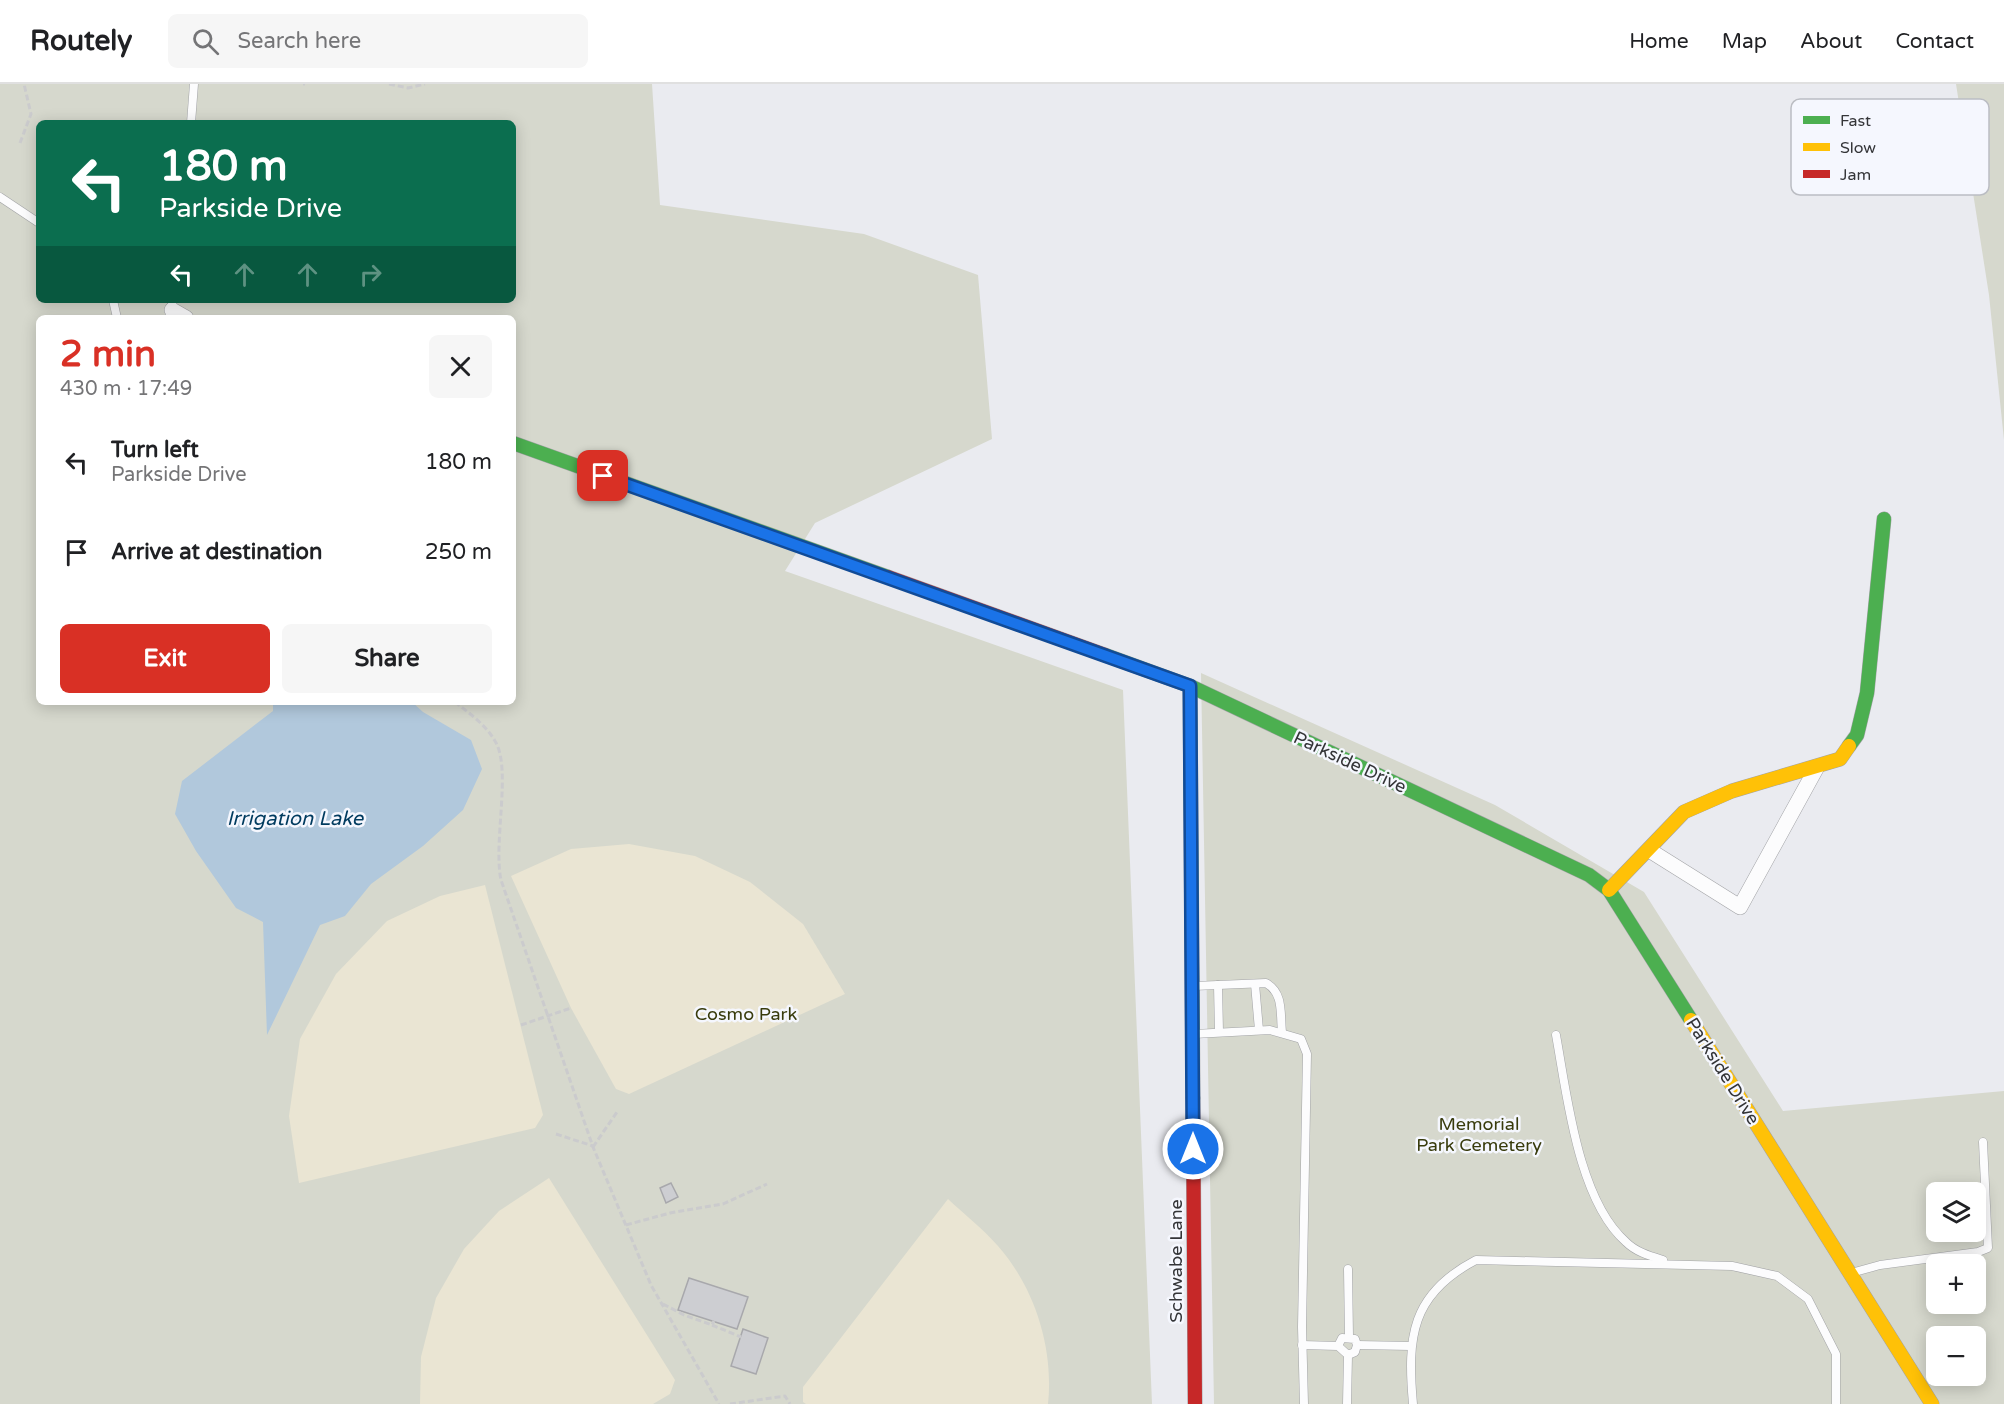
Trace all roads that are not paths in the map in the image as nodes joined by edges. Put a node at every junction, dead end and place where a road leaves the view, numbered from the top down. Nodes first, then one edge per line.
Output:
1 (194, 84) edge
2 (191, 120) edge
3 (0, 197) edge
4 (36, 221) edge
5 (516, 444) edge
6 (1884, 519) dead end
7 (1190, 686) junction
8 (1817, 767) junction
9 (1649, 850) junction
10 (1609, 890) junction
11 (1255, 984) junction
12 (1218, 986) junction
13 (1192, 987) junction
14 (1259, 1030) junction
15 (1219, 1032) junction
16 (1282, 1032) junction
17 (1192, 1034) junction
18 (1556, 1035) dead end
19 (1983, 1142) dead end
20 (1673, 1263) junction
21 (1348, 1269) dead end
22 (1850, 1273) junction
23 (1349, 1337) junction
24 (1302, 1344) junction
25 (1338, 1346) junction
26 (1357, 1346) junction
27 (1411, 1346) junction
28 (1348, 1355) junction
29 (1195, 1404) edge
30 (1304, 1404) edge
31 (1347, 1404) edge
32 (1413, 1404) edge
33 (1836, 1404) edge
34 (1932, 1404) edge

1 - 2 lane
3 - 4 lane
5 - 7 street, Parkside Drive
6 - 8 street
7 - 10 street, Parkside Drive
7 - 13 street, Schwabe Lane
8 - 9 street
8 - 9 street
9 - 10 street
10 - 22 street, Parkside Drive
11 - 12 lane
11 - 14 lane
11 - 16 lane
12 - 13 lane
12 - 15 lane
13 - 17 street, Schwabe Lane
14 - 15 lane
14 - 16 lane
15 - 17 lane
16 - 24 lane
17 - 29 street, Schwabe Lane
18 - 20 lane
19 - 22 lane
20 - 27 lane
20 - 33 lane
21 - 23 lane
22 - 34 street, Parkside Drive
23 - 25 lane
23 - 26 lane
24 - 25 lane
24 - 30 lane
25 - 28 lane
26 - 27 lane
26 - 28 lane
27 - 32 lane
28 - 31 lane

